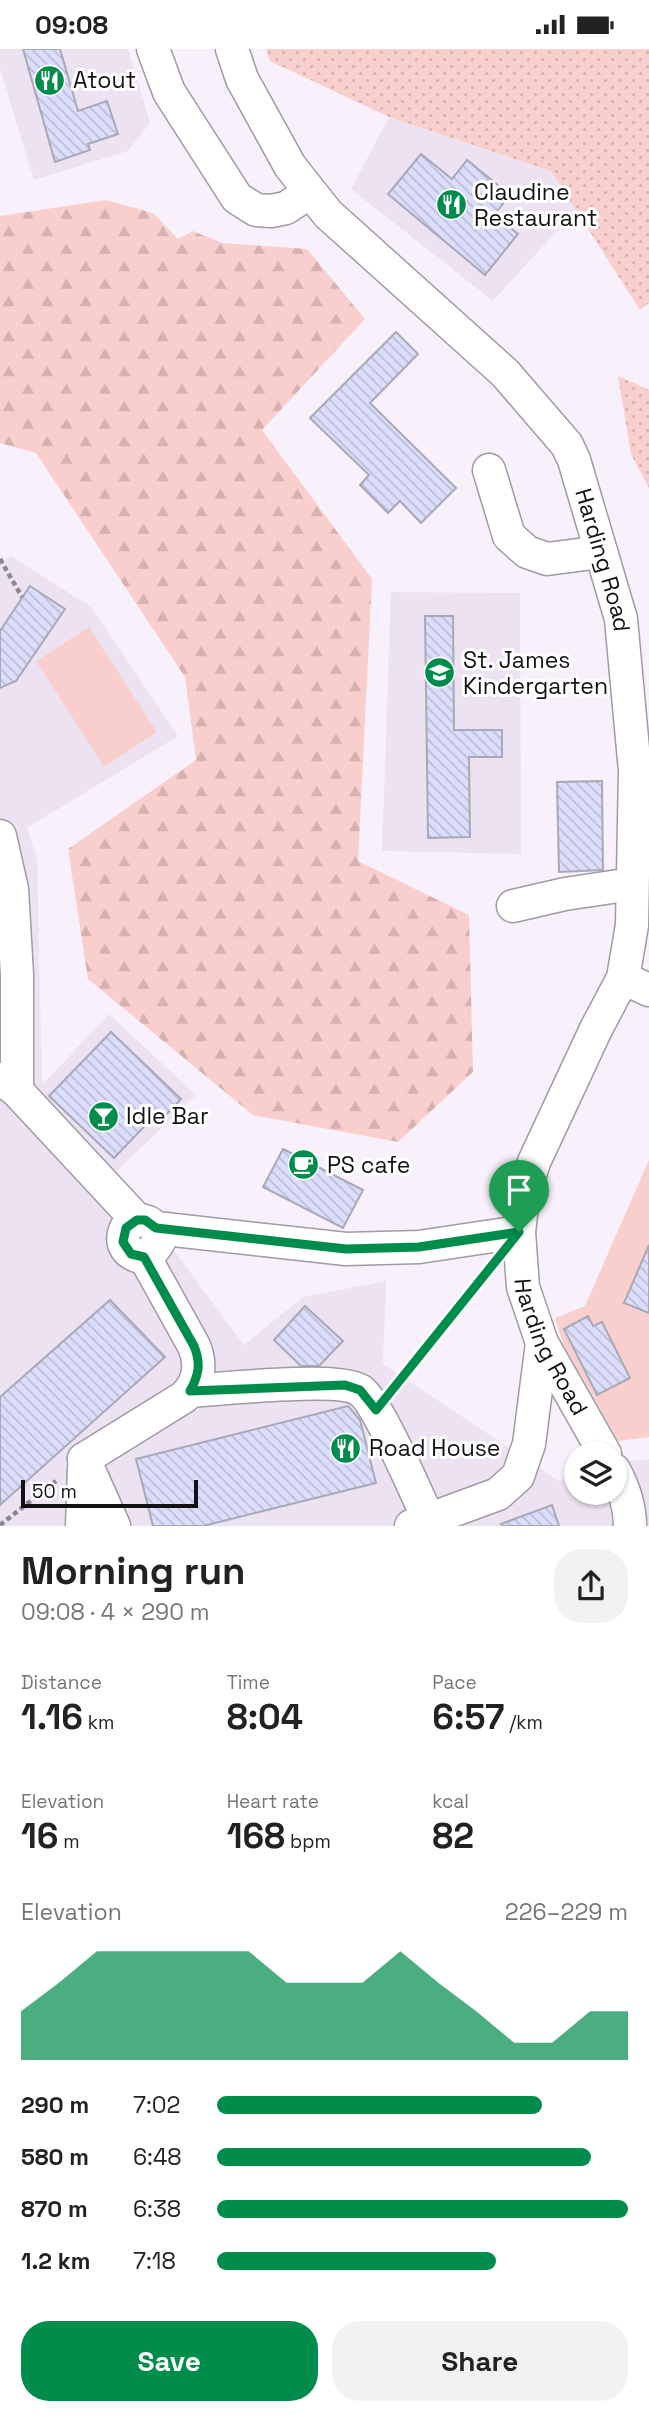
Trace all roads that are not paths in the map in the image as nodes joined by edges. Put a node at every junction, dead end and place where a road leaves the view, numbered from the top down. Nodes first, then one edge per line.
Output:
1 (153, 49) edge
2 (232, 49) edge
3 (310, 192) junction
4 (489, 470) dead end
5 (601, 552) junction
6 (0, 836) edge
7 (632, 884) junction
8 (513, 906) dead end
9 (636, 984) edge
10 (9, 1084) edge
11 (519, 1232) junction
12 (146, 1235) junction
13 (542, 1343) junction
14 (190, 1391) junction
15 (598, 1442) edge
16 (84, 1459) junction
17 (627, 1502) edge
18 (420, 1522) edge
19 (82, 1526) edge
20 (114, 1526) edge
21 (630, 1526) edge

1 - 3 street
2 - 3 street, Harding Road
3 - 5 street, Harding Road
4 - 5 street
5 - 7 street, Harding Road
6 - 10 street
7 - 8 street
7 - 9 street, Harding Road
9 - 11 street, Harding Road
10 - 12 street
11 - 12 street
11 - 13 street, Harding Road
12 - 14 street
13 - 15 street, Harding Road
13 - 18 street
14 - 16 street
14 - 18 street
16 - 19 street
16 - 20 street
17 - 21 street

